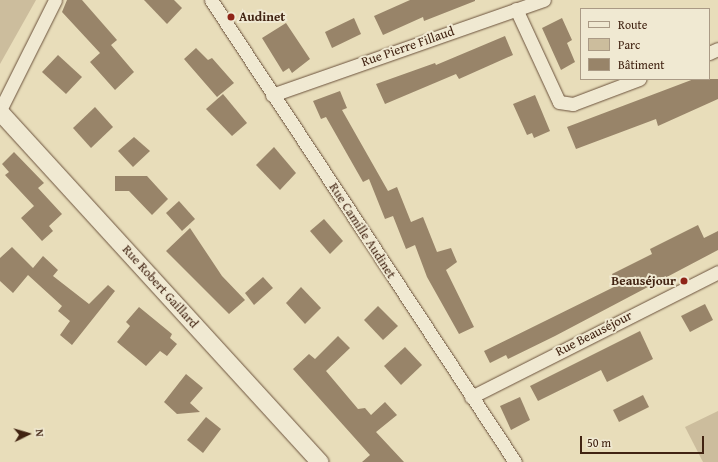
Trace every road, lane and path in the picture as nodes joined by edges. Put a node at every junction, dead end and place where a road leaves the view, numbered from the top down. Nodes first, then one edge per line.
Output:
1 (55, 0) edge
2 (211, 0) edge
3 (544, 0) edge
4 (516, 9) junction
5 (636, 80) edge
6 (272, 95) junction
7 (0, 111) edge
8 (718, 272) edge
9 (471, 397) junction
10 (320, 462) edge
11 (515, 462) edge

1 - 7 street
2 - 6 street, Rue Camille Audinet
3 - 4 street, Rue Pierre Fillaud
4 - 5 street
4 - 6 street, Rue Pierre Fillaud
6 - 9 street, Rue Camille Audinet
7 - 10 street, Rue Robert Gaillard
8 - 9 street, Rue Beauséjour
9 - 11 street, Rue Camille Audinet

